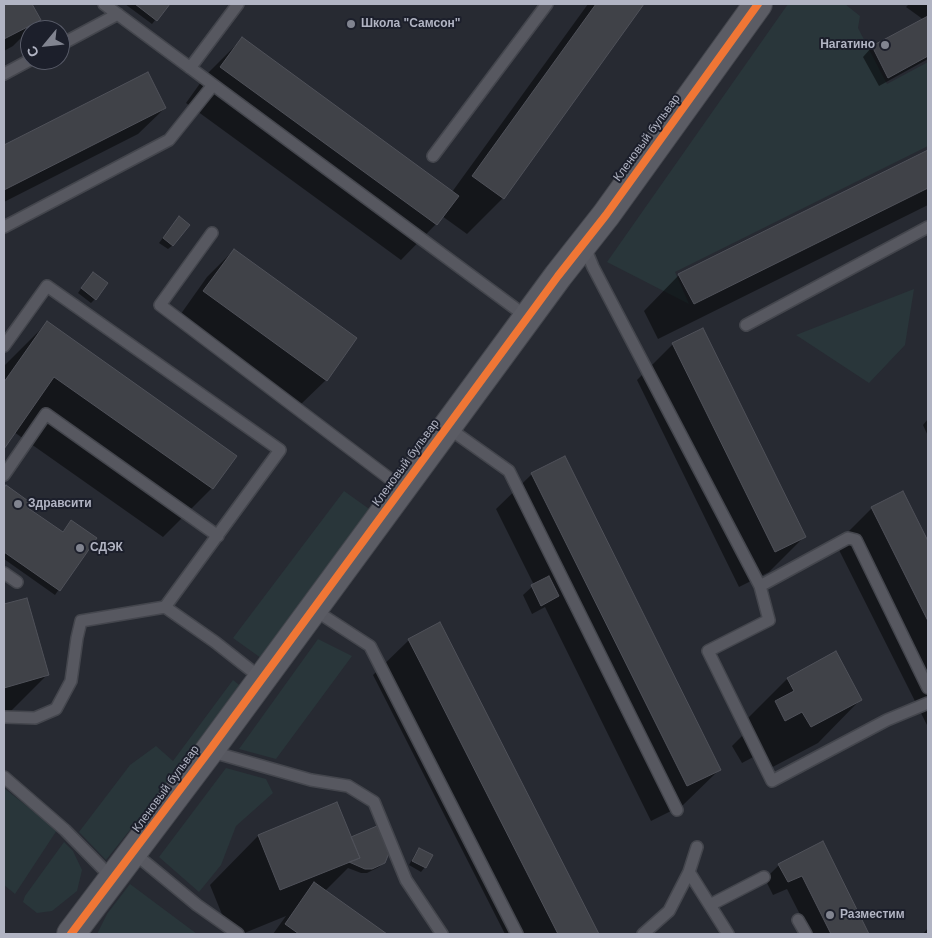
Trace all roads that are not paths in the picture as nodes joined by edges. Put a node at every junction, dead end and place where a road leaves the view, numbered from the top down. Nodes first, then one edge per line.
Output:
1 (104, 4) edge
2 (238, 4) edge
3 (547, 4) edge
4 (751, 6) edge
5 (118, 14) junction
6 (70, 40) edge
7 (20, 65) edge
8 (190, 68) junction
9 (4, 74) edge
10 (213, 84) junction
11 (433, 156) dead end
12 (4, 228) edge
13 (928, 228) edge
14 (212, 233) dead end
15 (584, 244) junction
16 (527, 317) junction
17 (746, 325) dead end
18 (4, 346) edge
19 (447, 427) junction
20 (4, 475) edge
21 (402, 488) junction
22 (218, 536) junction
23 (4, 573) edge
24 (18, 582) dead end
25 (760, 586) junction
26 (165, 606) junction
27 (313, 609) junction
28 (262, 678) junction
29 (928, 688) edge
30 (928, 703) edge
31 (4, 717) edge
32 (209, 751) junction
33 (4, 777) edge
34 (677, 810) dead end
35 (697, 847) dead end
36 (134, 853) junction
37 (689, 872) junction
38 (764, 878) dead end
39 (113, 879) junction
40 (710, 905) junction
41 (798, 920) dead end
42 (71, 934) edge
43 (238, 934) edge
44 (442, 934) edge
45 (517, 934) edge
46 (643, 934) edge
47 (728, 934) edge
48 (806, 934) edge

1 - 5 lane
2 - 8 lane
3 - 11 lane
4 - 15 street, Кленовый бульвар
5 - 6 lane
5 - 8 lane
7 - 9 lane
8 - 10 lane
10 - 12 lane
10 - 16 lane
13 - 17 lane
14 - 21 lane
15 - 16 street, Кленовый бульвар
15 - 25 lane
16 - 19 street, Кленовый бульвар
18 - 22 lane
19 - 21 street, Кленовый бульвар
19 - 34 lane
20 - 22 lane
21 - 27 street, Кленовый бульвар
22 - 26 lane
23 - 24 lane
25 - 29 lane
25 - 30 lane
26 - 28 lane
26 - 31 lane
27 - 28 street, Кленовый бульвар
27 - 45 lane
28 - 32 street, Кленовый бульвар
32 - 36 street, Кленовый бульвар
32 - 44 lane
33 - 39 lane
35 - 37 lane
36 - 39 street, Кленовый бульвар
36 - 43 lane
37 - 40 lane
37 - 46 lane
38 - 40 lane
39 - 42 street, Кленовый бульвар
40 - 47 lane
41 - 48 lane

